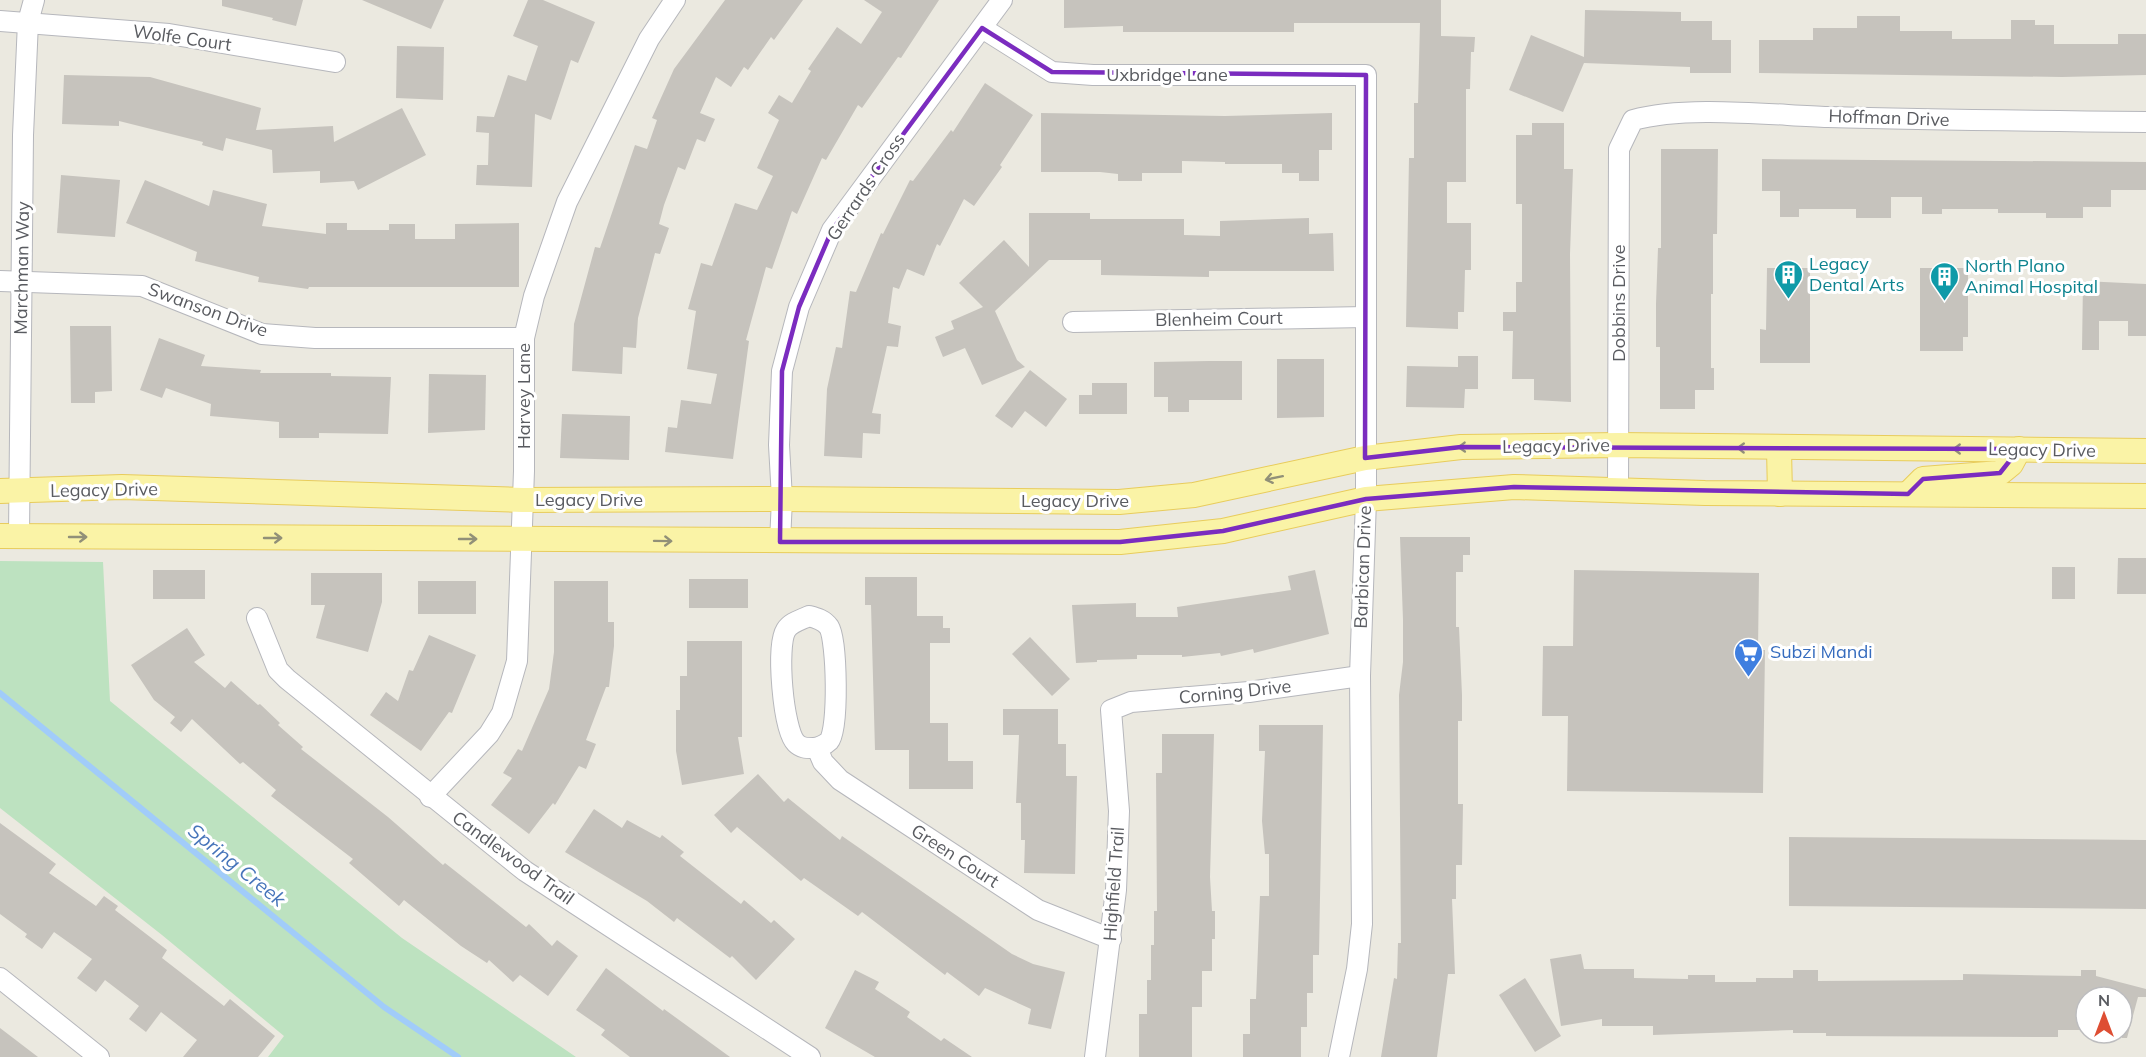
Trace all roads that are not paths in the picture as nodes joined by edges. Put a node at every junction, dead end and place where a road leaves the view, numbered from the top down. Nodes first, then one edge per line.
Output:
1 (34, 0) edge
2 (675, 0) edge
3 (1002, 0) edge
4 (0, 21) edge
5 (28, 22) junction
6 (982, 28) junction
7 (335, 62) dead end
8 (1366, 75) joint
9 (1633, 120) joint
10 (2146, 122) edge
11 (0, 281) edge
12 (22, 281) junction
13 (1366, 317) junction
14 (1073, 322) dead end
15 (524, 338) junction
16 (1619, 445) junction
17 (1779, 449) junction
18 (2019, 449) junction
19 (2146, 451) edge
20 (1365, 458) junction
21 (1618, 489) junction
22 (10, 491) edge
23 (1780, 494) junction
24 (1908, 494) junction
25 (2146, 496) edge
26 (782, 499) junction
27 (1366, 499) junction
28 (523, 500) junction
29 (10, 536) edge
30 (521, 539) junction
31 (780, 542) junction
32 (257, 618) dead end
33 (1360, 676) junction
34 (1111, 710) joint
35 (817, 748) junction
36 (430, 797) junction
37 (1111, 939) junction
38 (0, 978) edge
39 (99, 1057) edge
40 (810, 1057) edge
41 (1095, 1057) edge
42 (1339, 1057) edge

1 - 5 street, Marchman Way
2 - 15 street, Harvey Lane
3 - 6 street, Gerrards Cross
4 - 5 street, Wolfe Court
5 - 7 street, Wolfe Court
5 - 12 street, Marchman Way
6 - 8 street, Uxbridge Lane
6 - 26 street, Gerrards Cross
8 - 13 street, Barbican Drive
9 - 10 street, Hoffman Drive
9 - 16 street, Dobbins Drive
11 - 12 street, Swanson Drive
12 - 15 street, Swanson Drive
12 - 22 street, Marchman Way
13 - 14 street, Blenheim Court
13 - 20 street, Barbican Drive
15 - 28 street, Harvey Lane
17 -> 16 main road, Legacy Drive
16 -> 20 main road, Legacy Drive
16 - 21 street, Dobbins Drive
18 -> 17 main road, Legacy Drive
17 - 23 main road
18 - 19 main road, Legacy Drive
18 - 24 main road
20 -> 26 main road, Legacy Drive
20 - 27 street, Barbican Drive
21 - 23 main road
21 - 27 main road
22 - 28 main road, Legacy Drive
22 - 29 street, Marchman Way
23 - 24 main road
24 - 25 main road
26 - 28 main road, Legacy Drive
26 - 31 street, Gerrards Cross
27 - 31 main road
27 - 33 street, Barbican Drive
28 - 30 street, Harvey Lane
29 -> 30 main road
30 -> 31 main road
30 - 36 street, Harvey Lane
32 - 36 street, Candlewood Trail
33 - 34 street, Corning Drive
33 - 42 street, Barbican Drive
34 - 37 street, Highfield Trail
35 - 35 street
35 - 37 street, Green Court
36 - 40 street, Candlewood Trail
37 - 41 street, Highfield Trail
38 - 39 street

